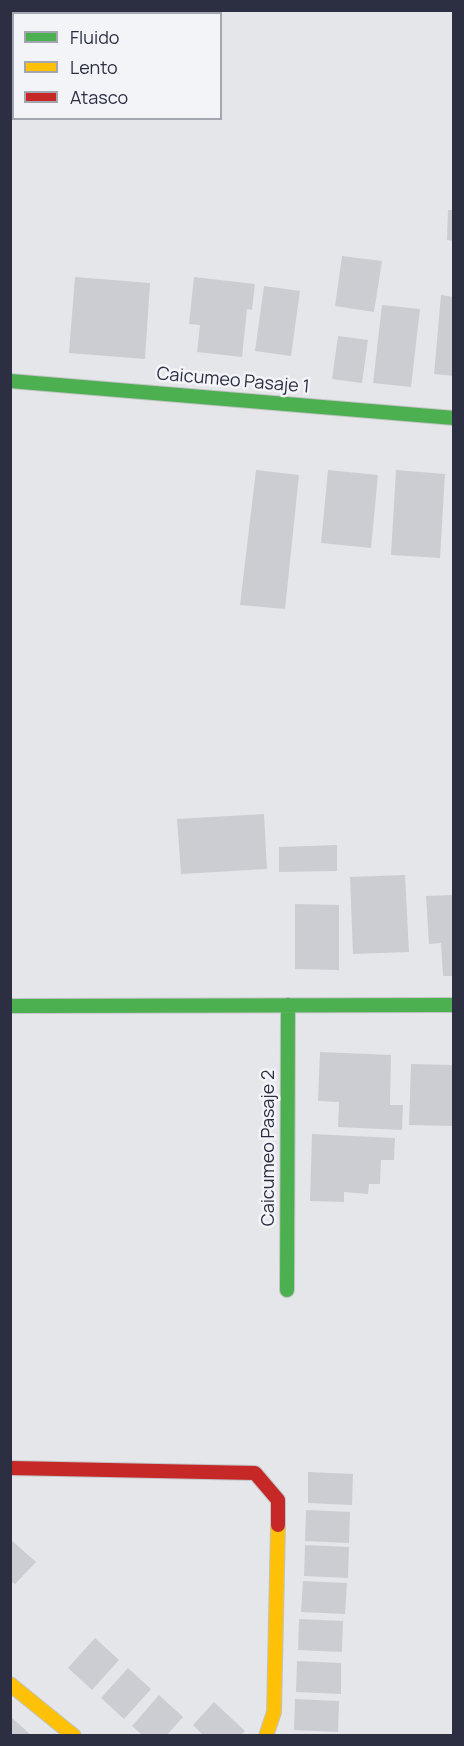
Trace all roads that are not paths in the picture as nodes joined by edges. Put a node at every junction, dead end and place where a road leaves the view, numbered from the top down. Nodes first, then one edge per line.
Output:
1 (10, 381) edge
2 (453, 418) edge
3 (288, 1005) junction
4 (453, 1005) edge
5 (10, 1006) edge
6 (287, 1290) dead end
7 (10, 1468) edge
8 (10, 1684) edge
9 (74, 1736) edge
10 (266, 1736) edge

1 - 2 street, Caicumeo Pasaje 1
3 - 4 street
3 - 5 street
3 - 6 street, Caicumeo Pasaje 2
7 - 10 street
8 - 9 street

